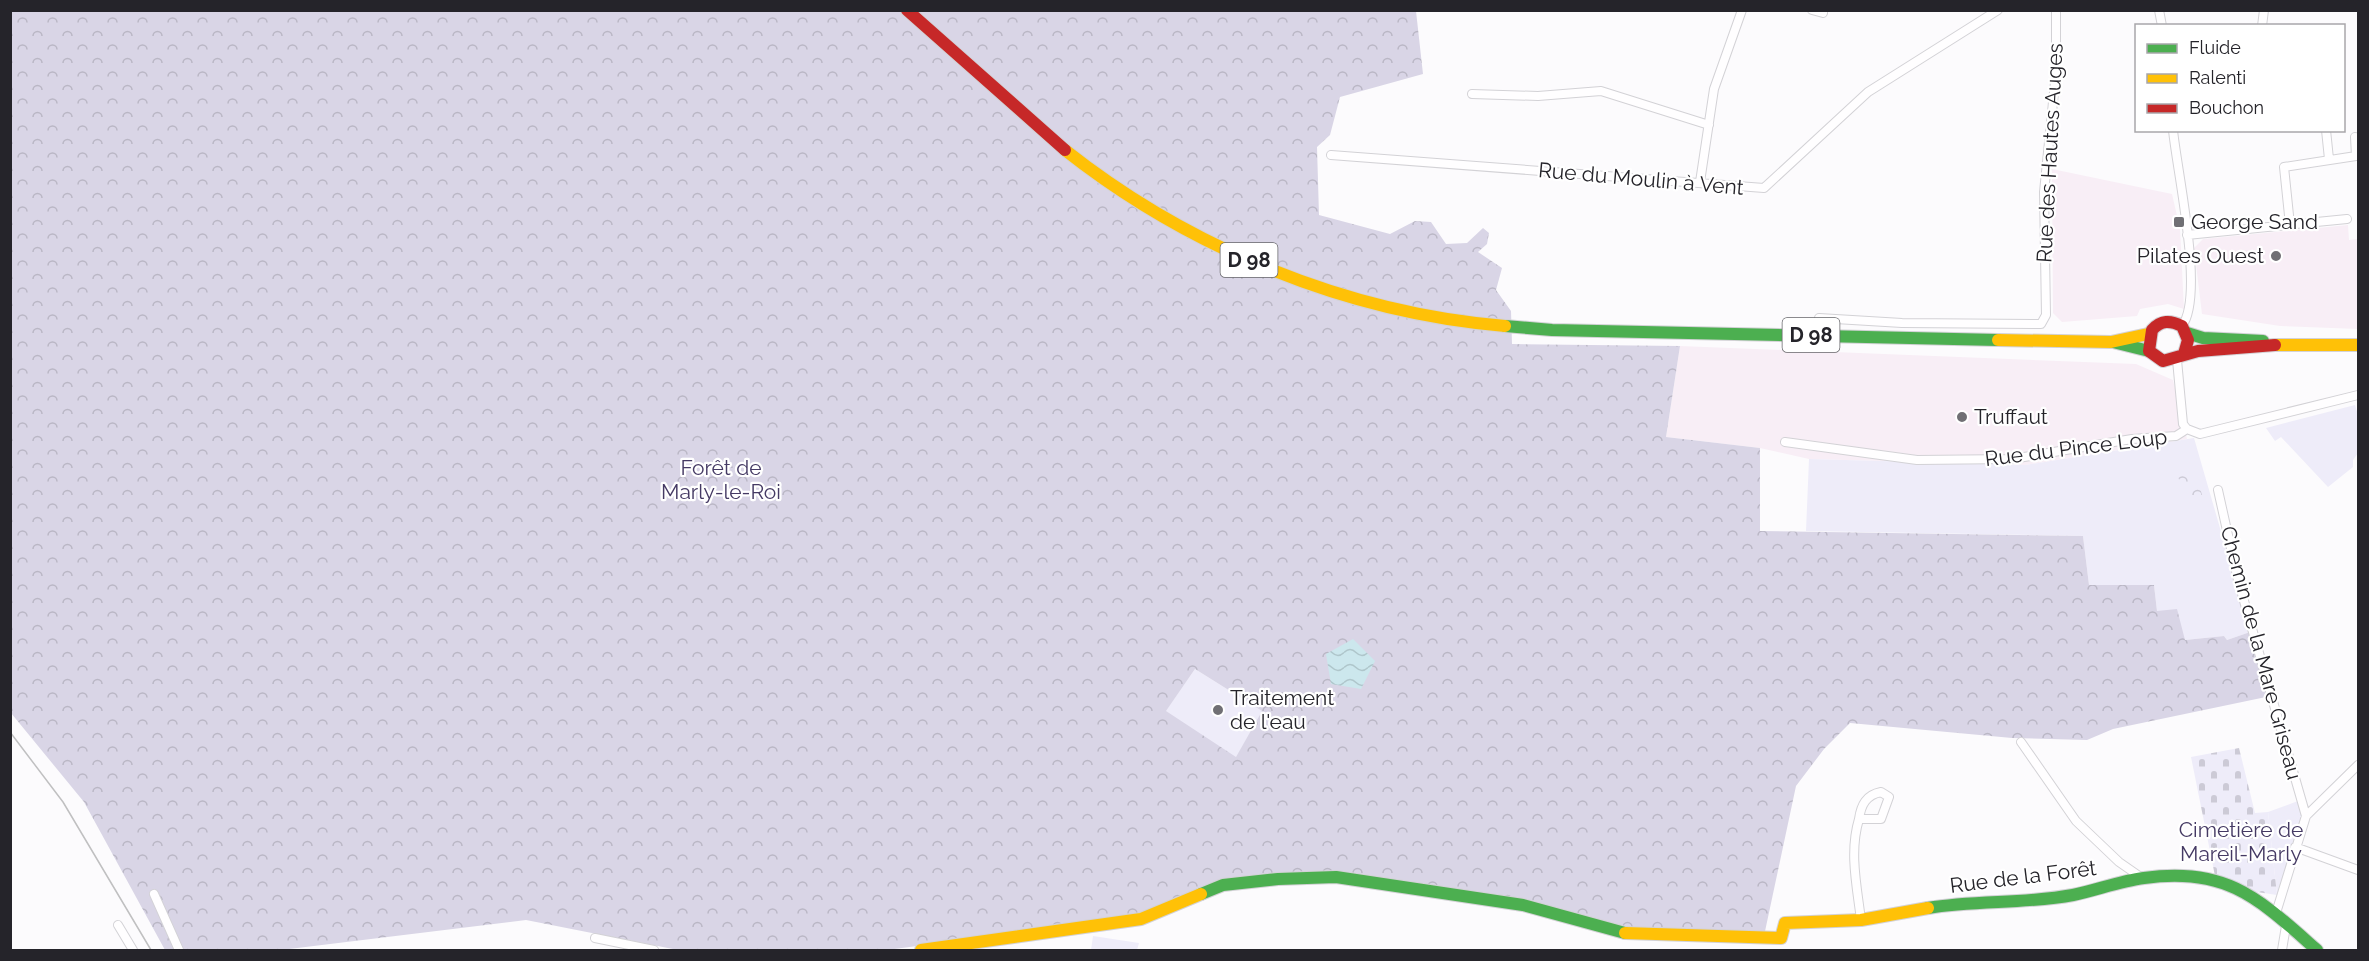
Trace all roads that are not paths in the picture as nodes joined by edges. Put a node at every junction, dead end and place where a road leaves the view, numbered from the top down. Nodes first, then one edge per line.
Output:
1 (907, 10) edge
2 (1742, 10) edge
3 (1812, 10) edge
4 (1998, 10) edge
5 (2056, 10) edge
6 (1823, 14) dead end
7 (1472, 94) dead end
8 (1709, 125) junction
9 (2173, 132) edge
10 (2326, 132) edge
11 (2355, 137) dead end
12 (1331, 155) dead end
13 (2329, 159) junction
14 (1700, 182) junction
15 (2347, 219) dead end
16 (2290, 225) junction
17 (2187, 235) junction
18 (1819, 318) dead end
19 (2185, 330) junction
20 (2148, 334) junction
21 (2112, 342) junction
22 (2286, 344) junction
23 (2358, 345) edge
24 (2149, 351) junction
25 (2180, 357) junction
26 (2358, 395) edge
27 (2187, 429) junction
28 (1785, 442) dead end
29 (2218, 490) dead end
30 (2021, 742) dead end
31 (2358, 765) edge
32 (2306, 816) junction
33 (1859, 819) dead end
34 (2295, 848) junction
35 (2358, 870) edge
36 (2142, 878) junction
37 (154, 894) dead end
38 (2276, 913) junction
39 (1861, 920) junction
40 (118, 924) dead end
41 (2286, 926) junction
42 (595, 938) dead end
43 (133, 951) edge
44 (178, 951) edge
45 (654, 951) edge
46 (921, 951) edge
47 (2282, 951) edge
48 (2316, 951) edge

1 - 21 main road, D 98
2 - 8 street
3 - 6 street
4 - 14 street, Rue du Moulin à Vent
5 - 18 street, Rue des Hautes Auges
7 - 8 street
8 - 14 street
9 - 17 street
10 - 13 street
11 - 13 street
12 - 14 street, Rue du Moulin à Vent
13 - 16 street
15 - 16 street
16 - 17 street
17 - 19 street
19 - 20 main road
19 - 22 main road
19 - 25 main road
20 - 21 main road, D 98
20 - 24 main road
21 - 24 main road, D 98
22 - 23 main road
22 - 25 main road
24 - 25 main road
25 - 27 street, Rue du Pince Loup
26 - 27 street
27 - 28 street, Rue du Pince Loup
29 - 32 street, Chemin de la Mare Griseau
30 - 36 street
31 - 32 street
32 - 34 street
33 - 39 street
34 - 35 street
34 - 38 street
36 - 38 main road, Rue de la Forêt
36 - 39 main road, Rue de la Forêt
37 - 44 street
38 - 41 main road, Rue de la Forêt
39 - 46 main road, Rue de la Forêt
40 - 43 street
41 - 47 street
41 - 48 main road, Rue de la Forêt
42 - 45 street

